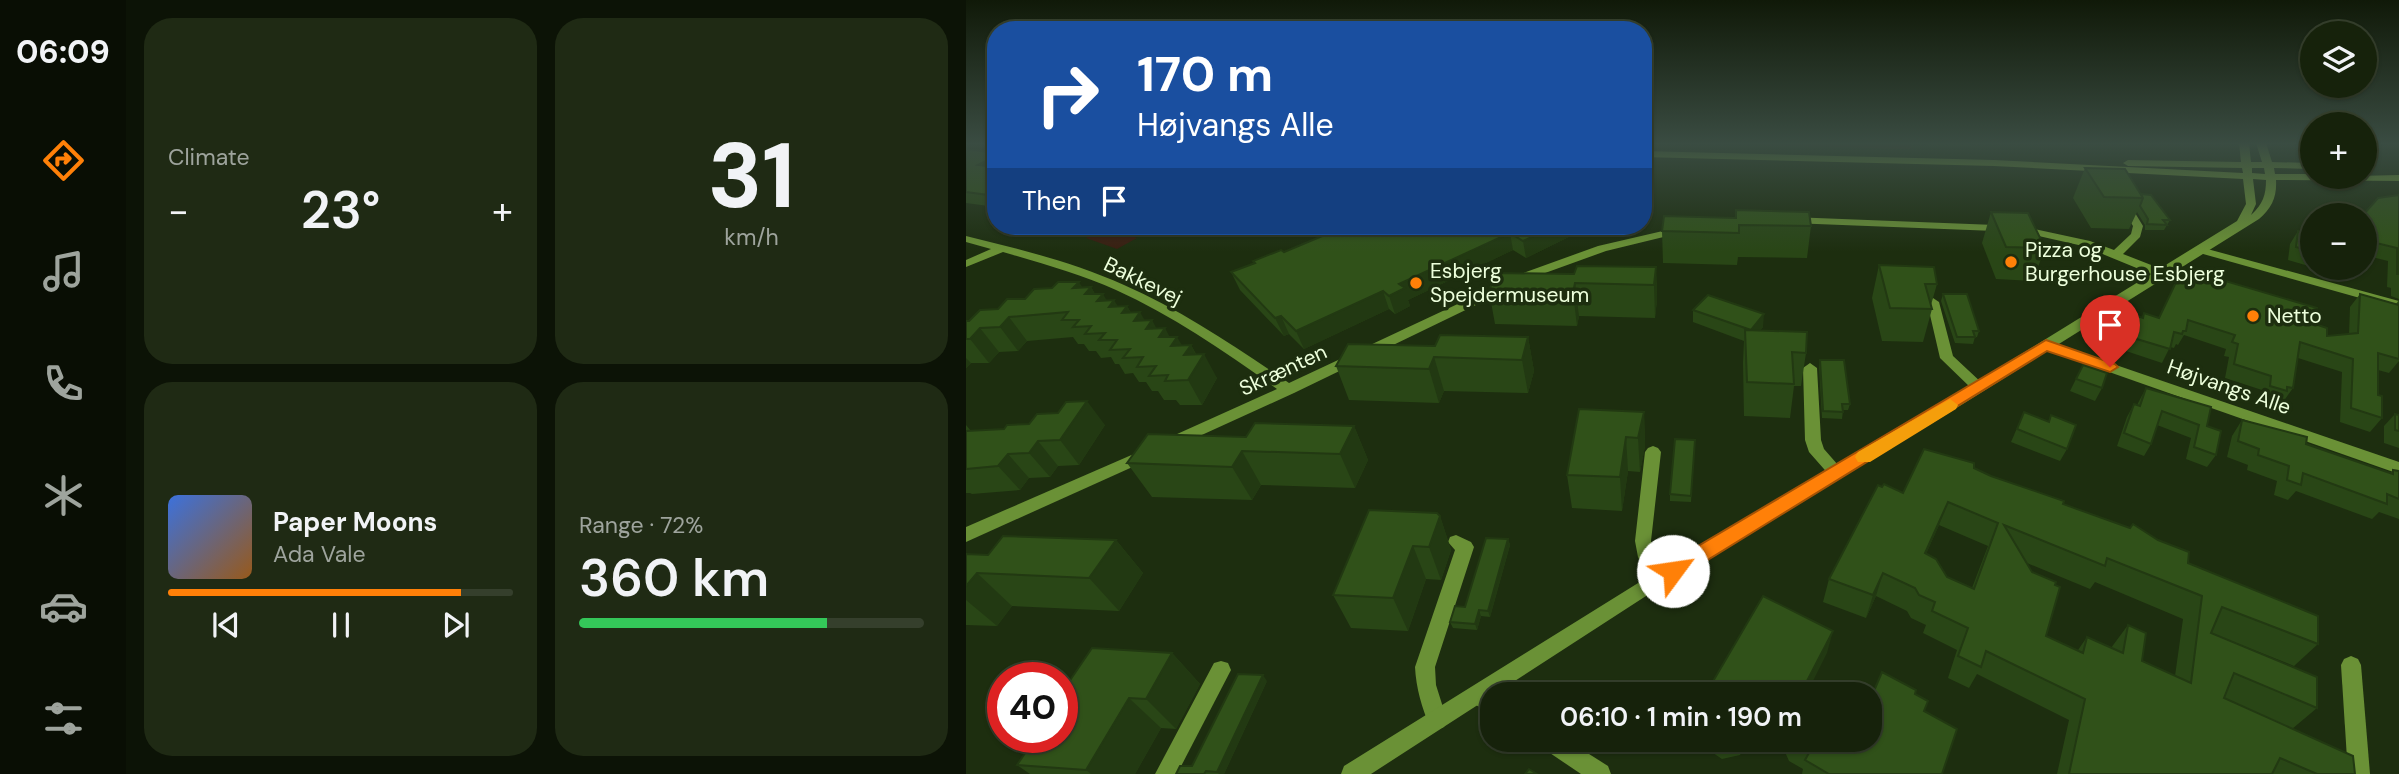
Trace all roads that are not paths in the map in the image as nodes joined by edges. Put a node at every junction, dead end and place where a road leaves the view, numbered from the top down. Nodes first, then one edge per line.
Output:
1 (2248, 179) edge
2 (2270, 179) edge
3 (2120, 198) edge
4 (1774, 221) edge
5 (2242, 223) junction
6 (1689, 229) edge
7 (966, 239) edge
8 (1003, 248) junction
9 (2200, 250) junction
10 (2116, 254) junction
11 (966, 264) edge
12 (2160, 273) junction
13 (1933, 302) edge
14 (2399, 305) edge
15 (2046, 345) junction
16 (1810, 368) dead end
17 (1978, 387) junction
18 (1289, 390) junction
19 (1653, 452) dead end
20 (2399, 468) edge
21 (1838, 473) junction
22 (966, 535) edge
23 (1456, 542) dead end
24 (1657, 580) junction
25 (2351, 665) dead end
26 (1221, 670) dead end
27 (1511, 682) edge
28 (1480, 702) edge
29 (1437, 720) junction
30 (1566, 752) edge
31 (1166, 774) edge
32 (1352, 774) edge
33 (1600, 774) edge
34 (2360, 774) edge

1 - 5 street
2 - 5 street
3 - 10 street
4 - 10 street
5 - 9 street
6 - 18 street, Skrænten
7 - 8 street, Bakkevej
8 - 11 street
8 - 18 street, Bakkevej
9 - 12 street
9 - 14 street
10 - 12 street
12 - 15 street
13 - 17 street
15 - 17 street
15 - 20 street, Højvangs Alle
16 - 21 street
17 - 21 street
18 - 22 street, Skrænten
19 - 24 street
21 - 24 street
23 - 29 street
24 - 27 street
25 - 34 street
26 - 31 street
28 - 29 street
29 - 32 street
30 - 33 street

